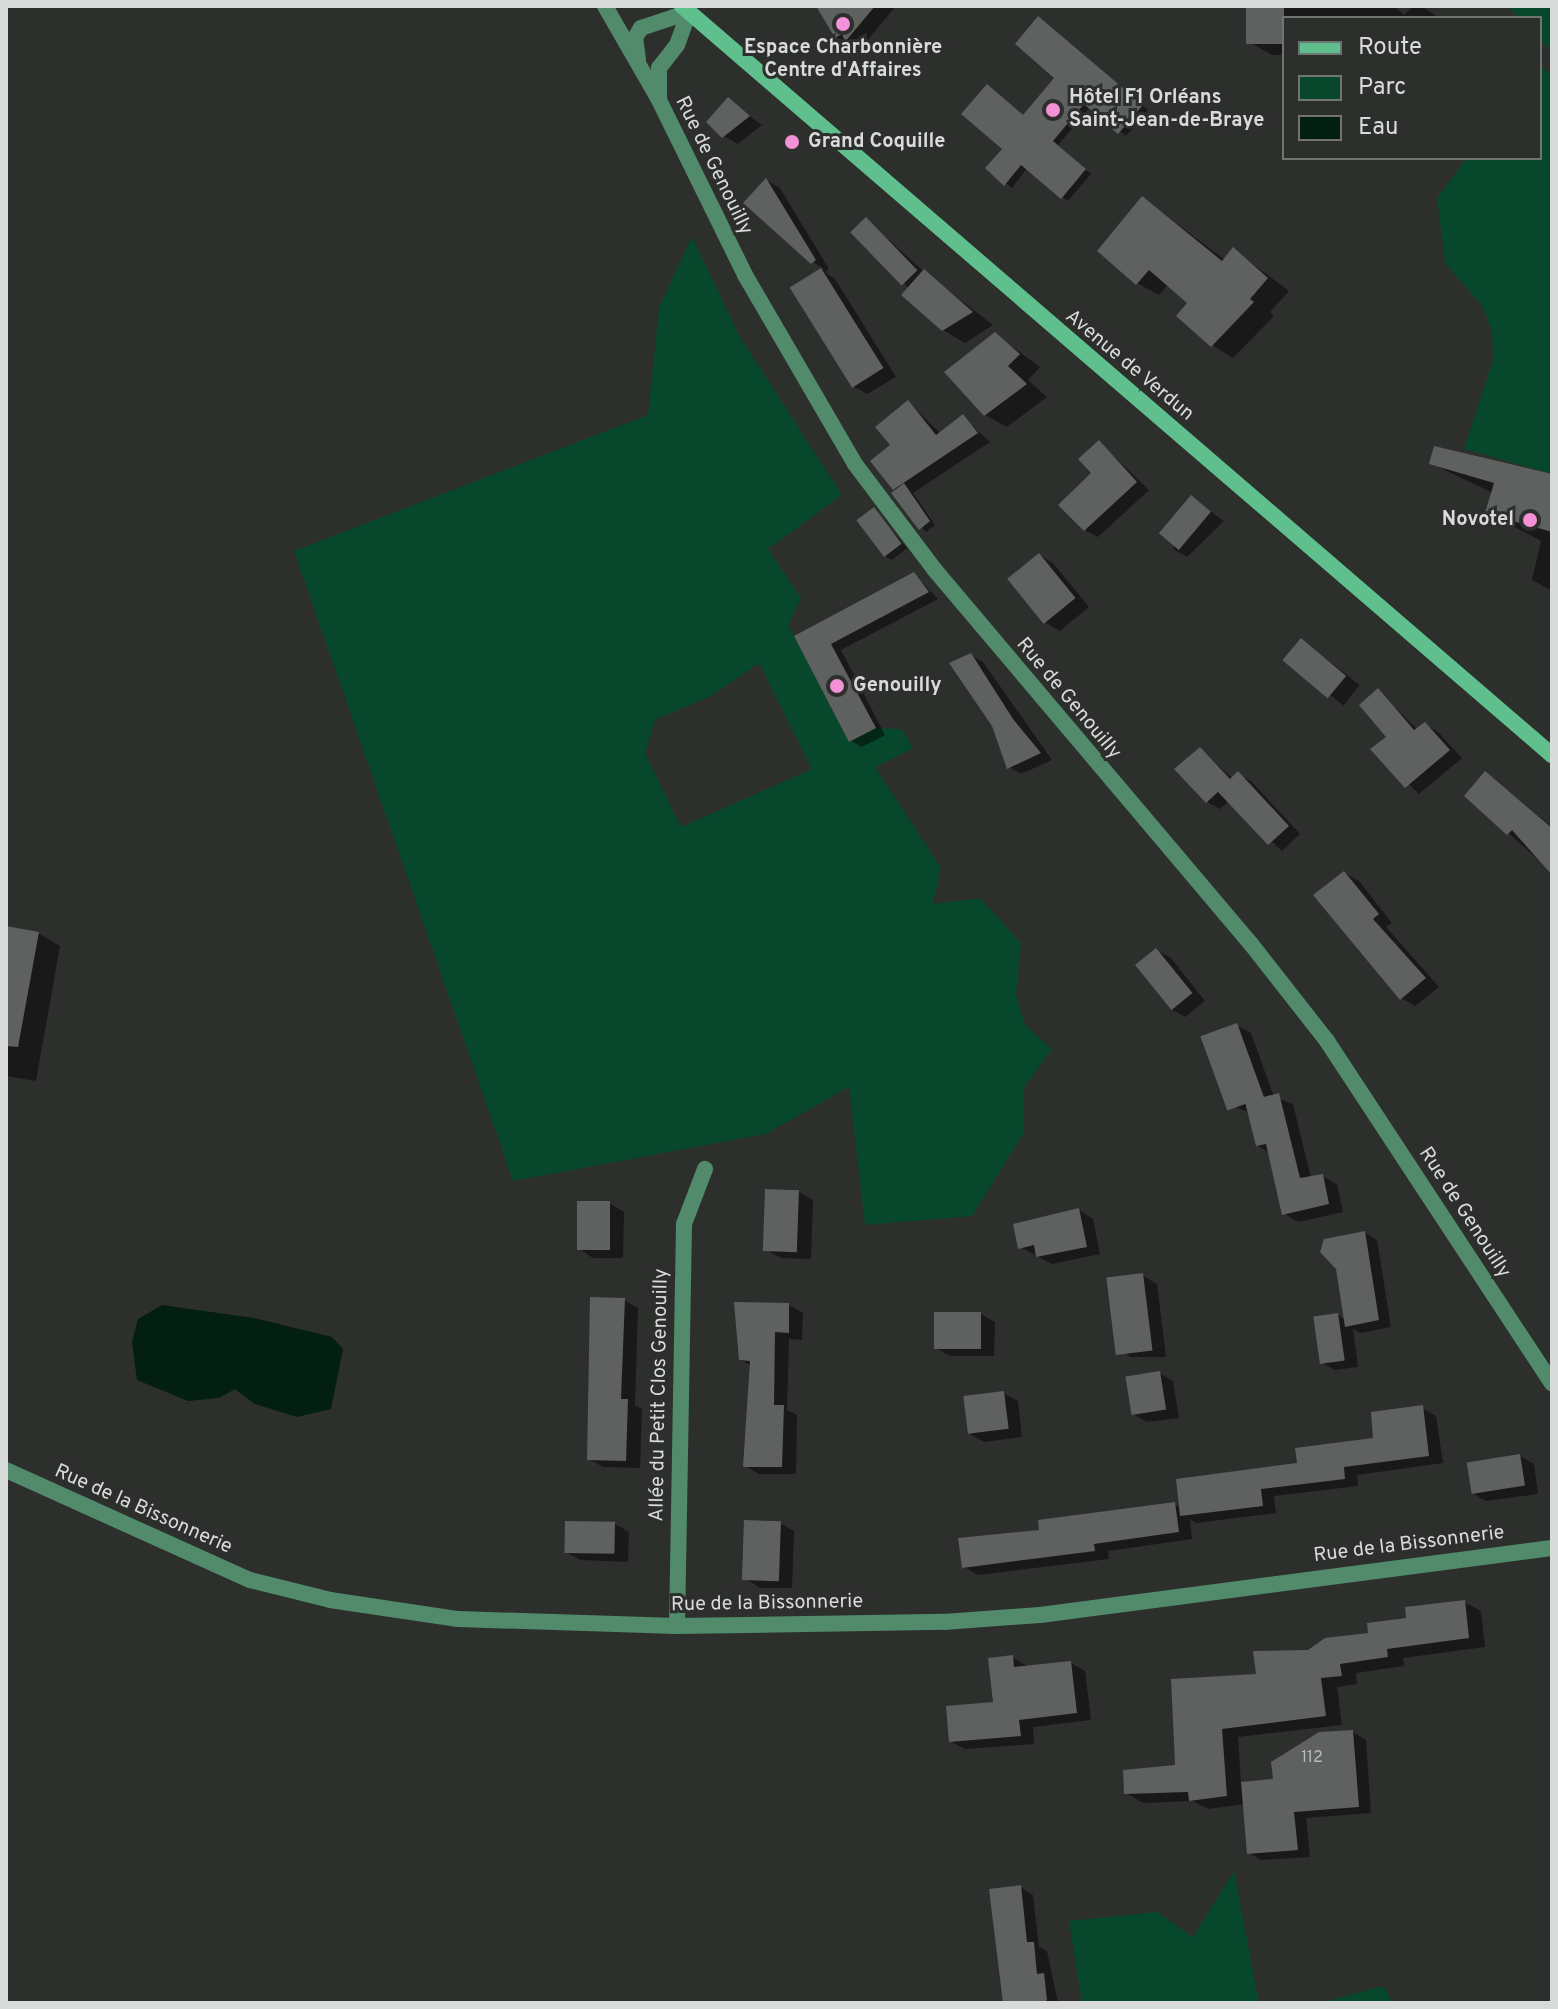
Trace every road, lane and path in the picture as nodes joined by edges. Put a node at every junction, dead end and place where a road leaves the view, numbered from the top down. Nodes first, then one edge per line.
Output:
1 (605, 6) edge
2 (685, 9) edge
3 (640, 68) junction
4 (659, 100) junction
5 (1552, 755) edge
6 (705, 1169) dead end
7 (1552, 1384) edge
8 (6, 1470) edge
9 (1552, 1548) edge
10 (677, 1626) junction

1 - 3 street, Rue de Genouilly
2 - 3 street
2 - 4 street
2 - 5 main road, Avenue de Verdun
3 - 4 street, Rue de Genouilly
4 - 7 street, Rue de Genouilly
6 - 10 street, Allée du Petit Clos Genouilly
8 - 10 street, Rue de la Bissonnerie
9 - 10 street, Rue de la Bissonnerie

